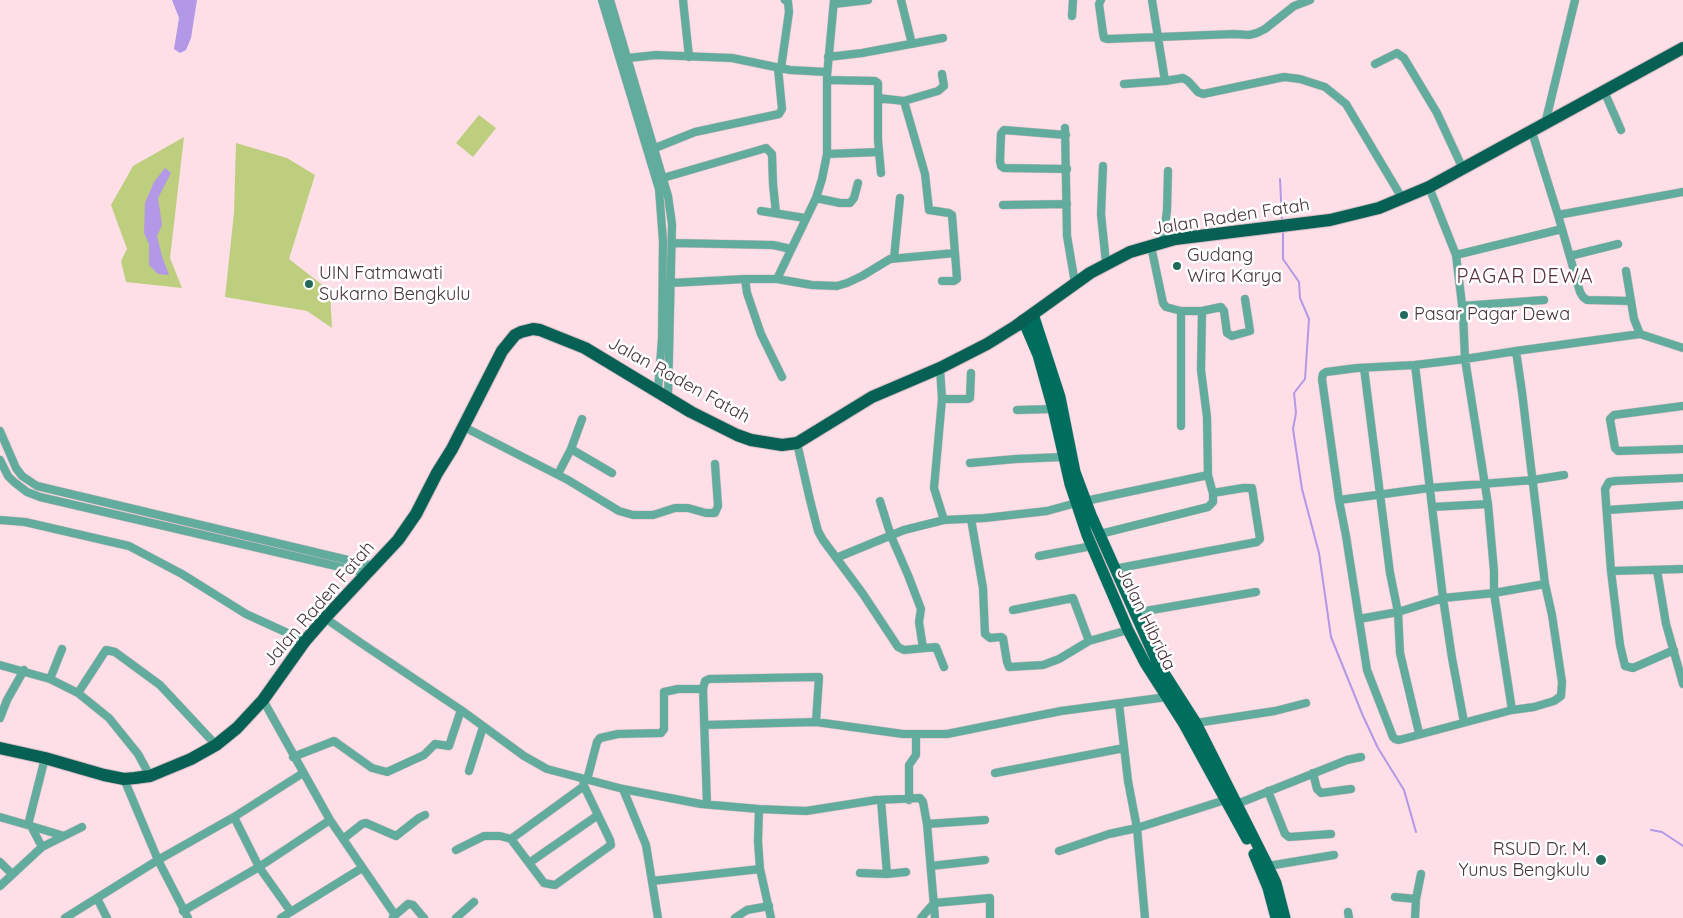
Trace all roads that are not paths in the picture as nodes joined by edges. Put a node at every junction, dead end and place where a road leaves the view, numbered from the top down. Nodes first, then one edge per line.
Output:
1 (602, 0) edge
2 (610, 0) edge
3 (683, 0) edge
4 (785, 0) edge
5 (868, 0) edge
6 (901, 0) edge
7 (1073, 0) edge
8 (1101, 0) edge
9 (1152, 0) edge
10 (1310, 0) edge
11 (1575, 0) edge
12 (834, 2) edge
13 (1072, 16) dead end
14 (1158, 36) junction
15 (943, 38) dead end
16 (912, 44) junction
17 (1683, 48) edge
18 (828, 56) junction
19 (689, 57) junction
20 (628, 58) junction
21 (1375, 64) dead end
22 (780, 68) junction
23 (827, 72) junction
24 (942, 74) dead end
25 (629, 78) junction
26 (827, 80) junction
27 (1165, 81) junction
28 (1124, 84) dead end
29 (1604, 92) junction
30 (878, 98) junction
31 (904, 101) junction
32 (1545, 124) junction
33 (1621, 130) dead end
34 (1532, 132) junction
35 (655, 148) junction
36 (879, 152) junction
37 (828, 154) junction
38 (1103, 166) dead end
39 (1067, 169) junction
40 (1463, 169) junction
41 (1168, 171) dead end
42 (882, 173) dead end
43 (664, 178) junction
44 (858, 183) dead end
45 (1429, 187) junction
46 (1683, 192) edge
47 (816, 198) junction
48 (900, 198) dead end
49 (1402, 198) junction
50 (1067, 204) junction
51 (1003, 205) dead end
52 (762, 211) dead end
53 (776, 213) junction
54 (1558, 215) junction
55 (805, 218) junction
56 (1562, 229) junction
57 (669, 240) junction
58 (1157, 244) junction
59 (1618, 244) dead end
60 (791, 248) junction
61 (955, 253) junction
62 (1456, 255) junction
63 (1570, 256) junction
64 (894, 258) junction
65 (1106, 263) junction
66 (1626, 271) dead end
67 (745, 279) junction
68 (777, 279) junction
69 (942, 281) dead end
70 (671, 283) junction
71 (1075, 283) junction
72 (1245, 299) dead end
73 (1544, 300) dead end
74 (1631, 300) junction
75 (1462, 306) junction
76 (1181, 311) junction
77 (1202, 311) junction
78 (1028, 317) junction
79 (1640, 334) junction
80 (1683, 348) edge
81 (1516, 350) junction
82 (1465, 359) junction
83 (1415, 365) junction
84 (940, 368) junction
85 (1364, 368) junction
86 (971, 373) dead end
87 (782, 377) dead end
88 (663, 393) junction
89 (942, 399) junction
90 (1683, 406) edge
91 (1053, 409) junction
92 (1017, 410) dead end
93 (582, 419) dead end
94 (1181, 426) dead end
95 (464, 428) junction
96 (0, 431) edge
97 (797, 443) junction
98 (571, 449) junction
99 (1683, 449) edge
100 (1062, 457) junction
101 (0, 460) edge
102 (970, 463) dead end
103 (714, 464) dead end
104 (558, 474) junction
105 (612, 474) dead end
106 (1208, 475) junction
107 (1564, 475) dead end
108 (1683, 478) edge
109 (1533, 480) junction
110 (1484, 484) junction
111 (1429, 488) junction
112 (1213, 493) junction
113 (1381, 494) junction
114 (1339, 500) junction
115 (880, 501) dead end
116 (1081, 502) junction
117 (1488, 504) junction
118 (1683, 505) edge
119 (1432, 507) junction
120 (1607, 510) junction
121 (971, 519) junction
122 (0, 520) edge
123 (944, 520) junction
124 (1100, 534) junction
125 (891, 536) junction
126 (1092, 546) junction
127 (328, 555) junction
128 (1039, 556) dead end
129 (836, 558) junction
130 (326, 564) junction
131 (1114, 569) junction
132 (369, 570) junction
133 (1657, 570) junction
134 (1683, 570) edge
135 (1611, 571) junction
136 (1545, 584) junction
137 (1256, 592) dead end
138 (1494, 592) junction
139 (1443, 598) junction
140 (1013, 610) dead end
141 (1398, 612) junction
142 (1134, 613) junction
143 (326, 618) junction
144 (1359, 619) junction
145 (1128, 630) junction
146 (1089, 641) junction
147 (305, 642) junction
148 (923, 648) junction
149 (62, 649) dead end
150 (1674, 650) junction
151 (0, 665) edge
152 (944, 667) dead end
153 (24, 670) junction
154 (50, 679) junction
155 (1683, 684) edge
156 (703, 689) junction
157 (78, 694) junction
158 (1167, 697) junction
159 (262, 700) junction
160 (1306, 703) dead end
161 (1119, 704) junction
162 (461, 710) junction
163 (1512, 710) junction
164 (0, 718) edge
165 (816, 722) junction
166 (1464, 722) junction
167 (1196, 723) junction
168 (704, 725) junction
169 (483, 727) junction
170 (1419, 734) junction
171 (916, 735) junction
172 (216, 745) junction
173 (0, 748) edge
174 (1124, 748) junction
175 (293, 757) junction
176 (1361, 757) dead end
177 (45, 758) junction
178 (469, 771) dead end
179 (303, 773) junction
180 (995, 774) dead end
181 (1312, 774) junction
182 (150, 776) junction
183 (124, 779) junction
184 (585, 782) junction
185 (1223, 786) junction
186 (1351, 789) dead end
187 (623, 790) junction
188 (1268, 791) junction
189 (881, 800) junction
190 (909, 800) junction
191 (1225, 800) junction
192 (706, 804) junction
193 (1237, 804) junction
194 (759, 809) junction
195 (425, 815) dead end
196 (598, 815) junction
197 (0, 817) edge
198 (234, 817) junction
199 (330, 820) junction
200 (985, 820) dead end
201 (927, 824) junction
202 (30, 826) junction
203 (82, 827) dead end
204 (1138, 828) junction
205 (1331, 834) dead end
206 (64, 836) junction
207 (342, 839) junction
208 (511, 839) junction
209 (42, 847) junction
210 (456, 850) dead end
211 (1059, 851) dead end
212 (1334, 855) dead end
213 (158, 860) junction
214 (985, 860) dead end
215 (0, 862) edge
216 (529, 863) junction
217 (931, 866) junction
218 (1268, 866) junction
219 (259, 867) junction
220 (362, 868) junction
221 (760, 869) junction
222 (906, 872) dead end
223 (860, 873) dead end
224 (12, 874) junction
225 (887, 874) junction
226 (1421, 874) dead end
227 (652, 882) junction
228 (0, 886) edge
229 (1395, 897) dead end
230 (97, 898) junction
231 (1416, 899) junction
232 (474, 902) dead end
233 (934, 903) junction
234 (769, 906) junction
235 (291, 912) junction
236 (185, 914) edge
237 (393, 916) edge
238 (65, 918) edge
239 (106, 918) edge
240 (281, 918) edge
241 (424, 918) edge
242 (456, 918) edge
243 (658, 918) edge
244 (735, 918) edge
245 (771, 918) edge
246 (920, 918) edge
247 (936, 918) edge
248 (990, 918) edge
249 (1145, 918) edge
250 (1276, 918) edge
251 (1285, 918) edge
252 (1415, 918) edge

1 - 25 street
2 - 20 street
3 - 19 street
4 - 22 street
5 - 12 street
6 - 16 street
7 - 13 street
8 - 14 street
9 - 14 street
10 - 14 street
11 - 32 street
12 - 18 street
14 - 27 street
15 - 16 street
16 - 18 street
17 - 29 highway, Jalan Raden Fatah
18 - 23 street
19 - 20 street
19 - 22 street
20 - 25 street
21 - 40 street
22 - 23 street
22 - 35 street
23 - 26 street
24 - 31 street
25 - 35 street
25 - 57 street
26 - 30 street
26 - 37 street
27 - 28 street
27 - 49 street
29 - 32 highway, Jalan Raden Fatah
29 - 33 street
30 - 31 street
30 - 36 street
31 - 61 street
32 - 34 highway, Jalan Raden Fatah
34 - 40 highway, Jalan Raden Fatah
34 - 54 street
35 - 43 street
36 - 37 street
36 - 42 street
37 - 47 street
38 - 65 street
39 - 39 street
39 - 50 street
40 - 45 highway, Jalan Raden Fatah
41 - 58 street
43 - 53 street
43 - 57 street
44 - 47 street
45 - 49 highway, Jalan Raden Fatah
45 - 62 street
46 - 54 street
47 - 55 street
48 - 64 street
49 - 58 highway, Jalan Raden Fatah
50 - 51 street
50 - 71 street
52 - 53 street
53 - 55 street
54 - 56 street
55 - 60 street
56 - 62 street
56 - 63 street
57 - 60 street
57 - 70 street
57 - 88 street
58 - 65 highway, Jalan Raden Fatah
58 - 76 street
59 - 63 street
60 - 68 street
61 - 64 street
61 - 69 street
62 - 75 street
63 - 74 street
64 - 68 street
65 - 71 highway, Jalan Raden Fatah
66 - 74 street
67 - 68 street
67 - 70 street
67 - 87 street
70 - 88 street
71 - 78 highway, Jalan Raden Fatah
72 - 77 street
73 - 75 street
74 - 79 street
75 - 82 street
76 - 77 street
76 - 94 street
77 - 106 street
78 - 84 highway, Jalan Raden Fatah
78 - 91 main road, Jalan Hibrida
78 - 116 main road
79 - 80 street
79 - 81 street
81 - 82 street
81 - 109 street
82 - 83 street
82 - 110 street
83 - 85 street
83 - 111 street
84 - 89 street
84 - 97 highway, Jalan Raden Fatah
85 - 113 street
85 - 114 street
86 - 89 street
88 - 95 highway, Jalan Raden Fatah
88 - 97 highway, Jalan Raden Fatah
89 - 123 street
90 - 99 street
91 - 92 street
91 - 100 main road, Jalan Hibrida
93 - 98 street
95 - 104 street
95 - 132 highway, Jalan Raden Fatah
96 - 127 street
97 - 129 street
98 - 104 street
98 - 105 street
100 - 102 street
100 - 116 main road, Jalan Hibrida
101 - 130 street
103 - 104 street
106 - 112 street
106 - 116 street
107 - 109 street
108 - 120 street
109 - 110 street
109 - 136 street
110 - 111 street
110 - 117 street
111 - 113 street
111 - 119 street
112 - 124 street
112 - 131 street
113 - 114 street
113 - 141 street
114 - 144 street
115 - 125 street
116 - 121 street
116 - 124 main road
116 - 126 main road, Jalan Hibrida
117 - 119 street
117 - 138 street
118 - 120 street
119 - 139 street
120 - 135 street
121 - 123 street
121 - 146 street
122 - 147 street
123 - 125 street
124 - 131 main road
125 - 129 street
125 - 148 street
126 - 128 street
126 - 145 main road, Jalan Hibrida
127 - 130 street
127 - 132 street
129 - 148 street
130 - 132 street
131 - 142 main road
132 - 143 highway, Jalan Raden Fatah
133 - 134 street
133 - 135 street
133 - 150 street
135 - 150 street
136 - 138 street
136 - 163 street
137 - 142 street
138 - 139 street
138 - 163 street
139 - 141 street
139 - 166 street
140 - 146 street
141 - 144 street
141 - 170 street
142 - 167 main road
143 - 147 highway, Jalan Raden Fatah
143 - 162 street
144 - 170 street
145 - 146 street
145 - 158 main road, Jalan Hibrida
147 - 159 highway, Jalan Raden Fatah
148 - 152 street
149 - 154 street
150 - 155 street
151 - 153 street
153 - 154 street
153 - 164 street
154 - 157 street
156 - 165 street
156 - 168 street
156 - 184 street
157 - 172 street
157 - 182 street
158 - 161 street
158 - 185 main road, Jalan Hibrida
159 - 172 highway, Jalan Raden Fatah
159 - 175 street
160 - 167 street
161 - 171 street
161 - 174 street
162 - 169 street
162 - 175 street
163 - 166 street
165 - 168 street
165 - 171 street
166 - 170 street
167 - 185 main road
168 - 192 street
169 - 178 street
169 - 184 street
171 - 190 street
172 - 182 highway, Jalan Raden Fatah
173 - 177 highway, Jalan Raden Fatah
174 - 180 street
174 - 204 street
175 - 179 street
176 - 181 street
177 - 183 highway, Jalan Raden Fatah
177 - 202 street
179 - 198 street
179 - 199 street
181 - 186 street
181 - 188 street
182 - 183 highway, Jalan Raden Fatah
183 - 213 street
184 - 187 street
184 - 196 street
184 - 208 street
185 - 191 main road, Jalan Hibrida
185 - 193 main road
187 - 192 street
187 - 227 street
188 - 193 street
188 - 205 street
189 - 190 street
189 - 194 street
189 - 225 street
190 - 201 street
191 - 204 street
191 - 250 main road, Jalan Hibrida
192 - 194 street
193 - 218 main road
194 - 221 street
195 - 207 street
196 - 216 street
196 - 216 street
197 - 202 street
198 - 213 street
198 - 219 street
199 - 207 street
199 - 219 street
200 - 201 street
201 - 217 street
202 - 206 street
202 - 209 street
203 - 206 street
204 - 211 street
204 - 249 street
206 - 209 street
207 - 220 street
208 - 210 street
208 - 216 street
209 - 224 street
212 - 218 street
213 - 230 street
213 - 236 street
214 - 217 street
215 - 224 street
217 - 233 street
218 - 251 main road
219 - 235 street
219 - 236 street
220 - 235 street
220 - 237 street
221 - 227 street
221 - 234 street
222 - 225 street
223 - 225 street
224 - 228 street
226 - 231 street
227 - 243 street
229 - 231 street
230 - 238 street
230 - 239 street
231 - 252 street
232 - 242 street
233 - 246 street
233 - 247 street
233 - 248 street
234 - 244 street
234 - 245 street
235 - 240 street
237 - 241 street

